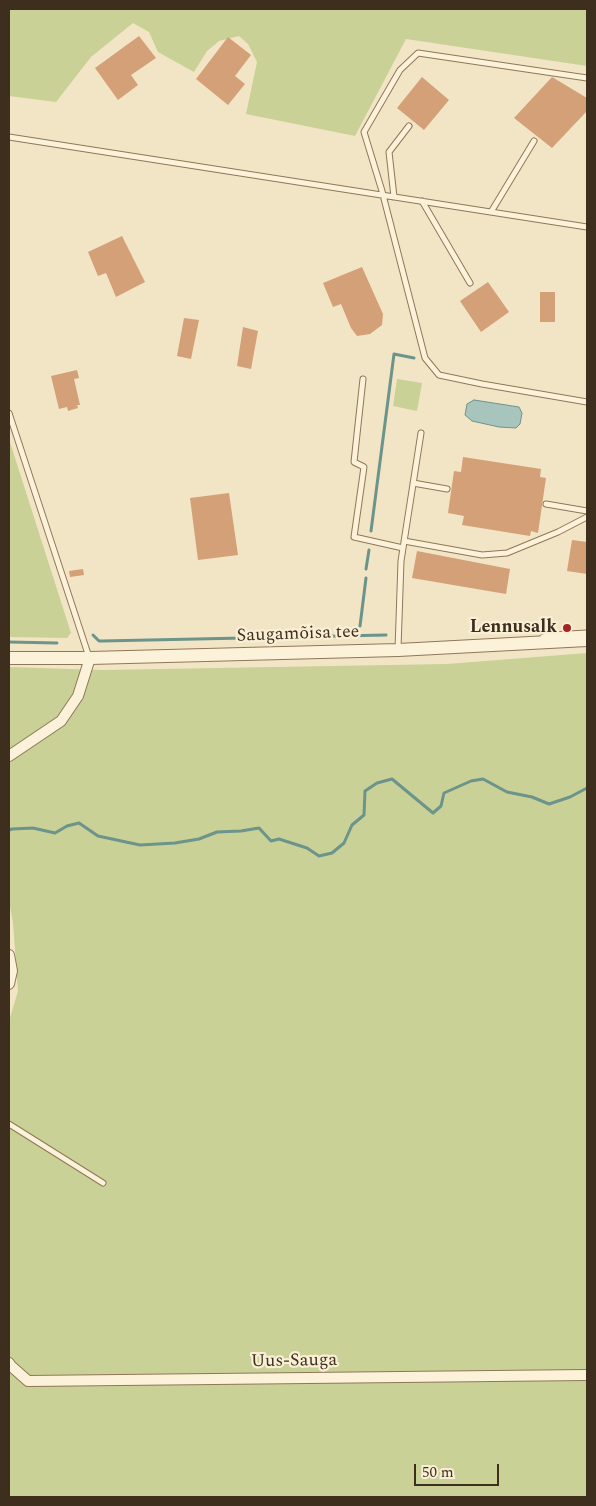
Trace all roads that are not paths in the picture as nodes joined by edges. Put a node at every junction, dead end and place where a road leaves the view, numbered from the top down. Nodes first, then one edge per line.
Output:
1 (587, 78) edge
2 (409, 126) dead end
3 (9, 137) edge
4 (534, 141) dead end
5 (384, 196) junction
6 (394, 197) junction
7 (422, 201) junction
8 (491, 212) junction
9 (586, 226) edge
10 (587, 233) edge
11 (470, 283) dead end
12 (363, 379) dead end
13 (587, 402) edge
14 (9, 413) edge
15 (421, 434) dead end
16 (413, 483) junction
17 (447, 489) dead end
18 (546, 504) dead end
19 (587, 511) edge
20 (587, 517) edge
21 (404, 541) junction
22 (403, 548) junction
23 (587, 633) edge
24 (587, 640) edge
25 (518, 644) junction
26 (398, 650) junction
27 (9, 658) edge
28 (90, 658) junction
29 (9, 756) edge
30 (9, 955) edge
31 (9, 984) edge
32 (9, 1124) edge
33 (103, 1183) dead end
34 (9, 1363) edge
35 (587, 1375) edge

1 - 5 lane
2 - 6 lane
3 - 5 lane
4 - 8 lane
5 - 6 lane
5 - 13 lane
6 - 7 lane
7 - 8 lane
7 - 11 lane
8 - 9 lane
9 - 10 lane
12 - 22 lane
14 - 28 lane
15 - 16 lane
16 - 17 lane
16 - 21 lane
18 - 19 lane
20 - 21 lane
21 - 22 lane
22 - 26 lane
23 - 25 lane
24 - 25 street, Saugamõisa tee
25 - 26 street, Saugamõisa tee
26 - 28 street, Saugamõisa tee
27 - 28 street, Saugamõisa tee
28 - 29 street
30 - 31 street
32 - 33 lane
34 - 35 street, Uus-Sauga

